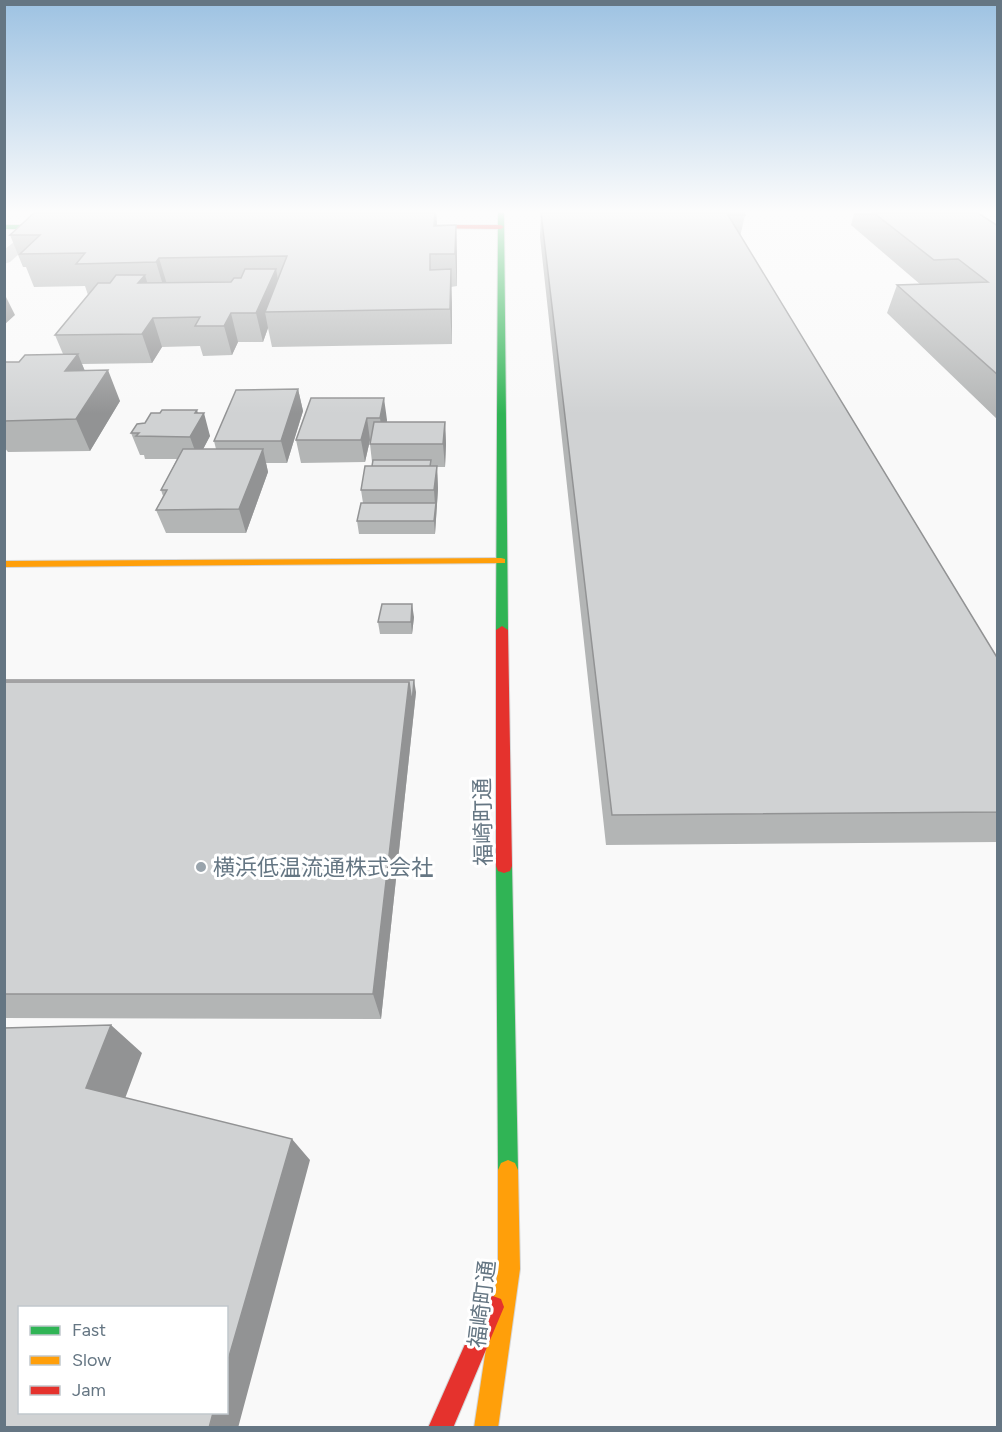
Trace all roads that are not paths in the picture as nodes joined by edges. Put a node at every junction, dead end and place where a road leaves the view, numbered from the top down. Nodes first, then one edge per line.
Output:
1 (501, 280) edge
2 (501, 561) junction
3 (4, 564) edge
4 (509, 1269) junction
5 (440, 1428) edge
6 (486, 1428) edge

1 - 2 street, 福崎町通
2 - 3 street
2 - 4 street, 福崎町通
4 - 5 street
4 - 6 street, 福崎町通

